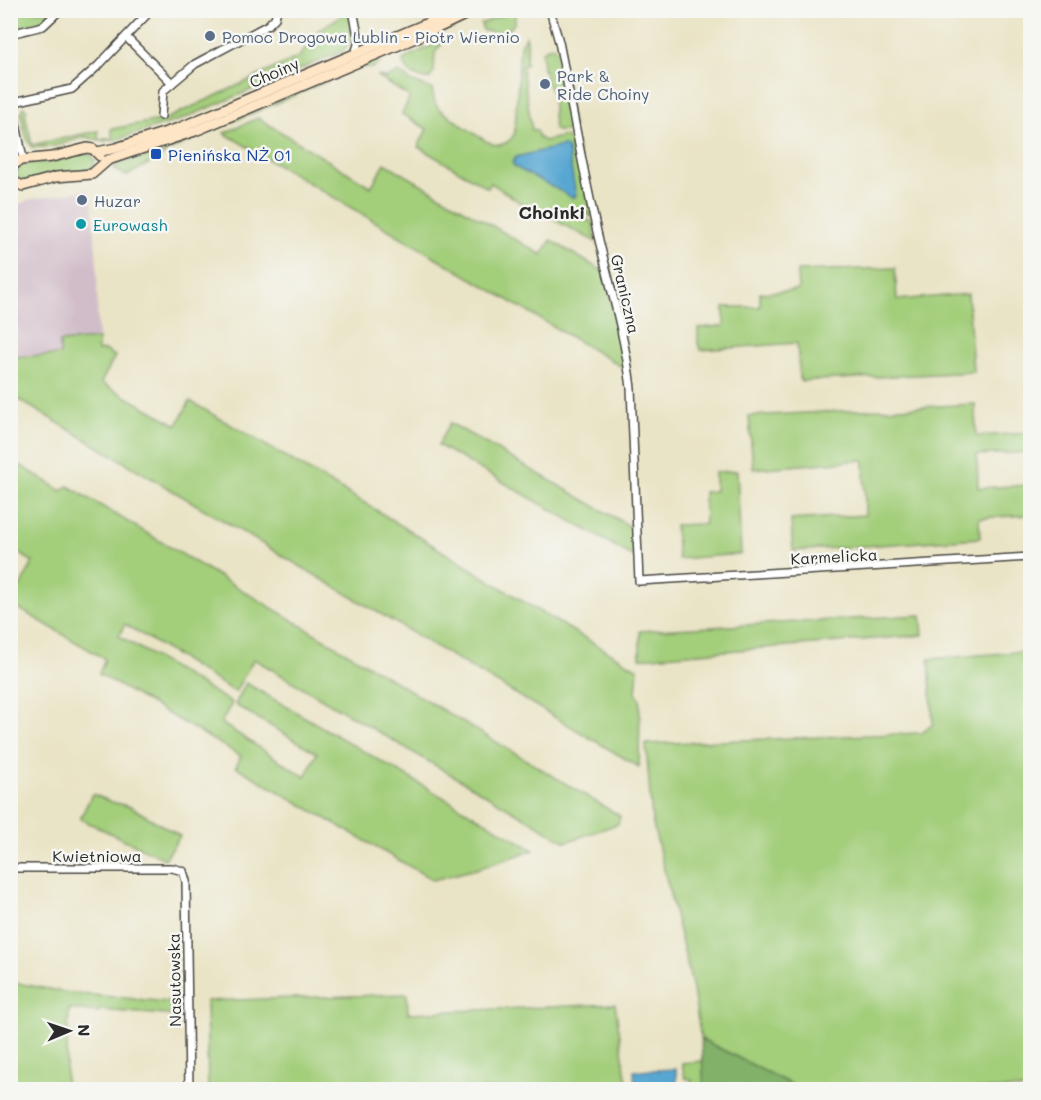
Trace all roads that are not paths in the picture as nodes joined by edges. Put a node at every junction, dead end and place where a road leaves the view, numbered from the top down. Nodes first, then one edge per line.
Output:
1 (60, 10) edge
2 (151, 10) edge
3 (277, 10) edge
4 (354, 10) edge
5 (459, 10) edge
6 (475, 10) edge
7 (550, 13) edge
8 (10, 34) edge
9 (126, 37) junction
10 (359, 41) junction
11 (372, 47) junction
12 (355, 54) junction
13 (172, 83) junction
14 (10, 94) edge
15 (12, 103) edge
16 (161, 116) dead end
17 (97, 152) junction
18 (23, 159) junction
19 (12, 166) edge
20 (99, 167) junction
21 (12, 181) edge
22 (1030, 557) edge
23 (639, 580) joint
24 (10, 868) edge
25 (183, 871) joint
26 (189, 1089) edge

1 - 8 street
2 - 9 street
3 - 13 street
4 - 10 street
5 - 11 street, Choiny
6 - 20 street, Choiny
7 - 23 street, Graniczna
9 - 13 street
9 - 15 street
10 - 11 street
10 - 12 street
11 - 12 street, Choiny
12 - 17 street, Choiny
13 - 16 street
14 - 15 street
15 - 18 street
17 - 18 street, Choiny
17 - 20 street
18 - 19 street
19 - 21 street
20 - 21 street, Choiny
22 - 23 street, Karmelicka
24 - 25 street, Kwietniowa
25 - 26 street, Nasutowska

